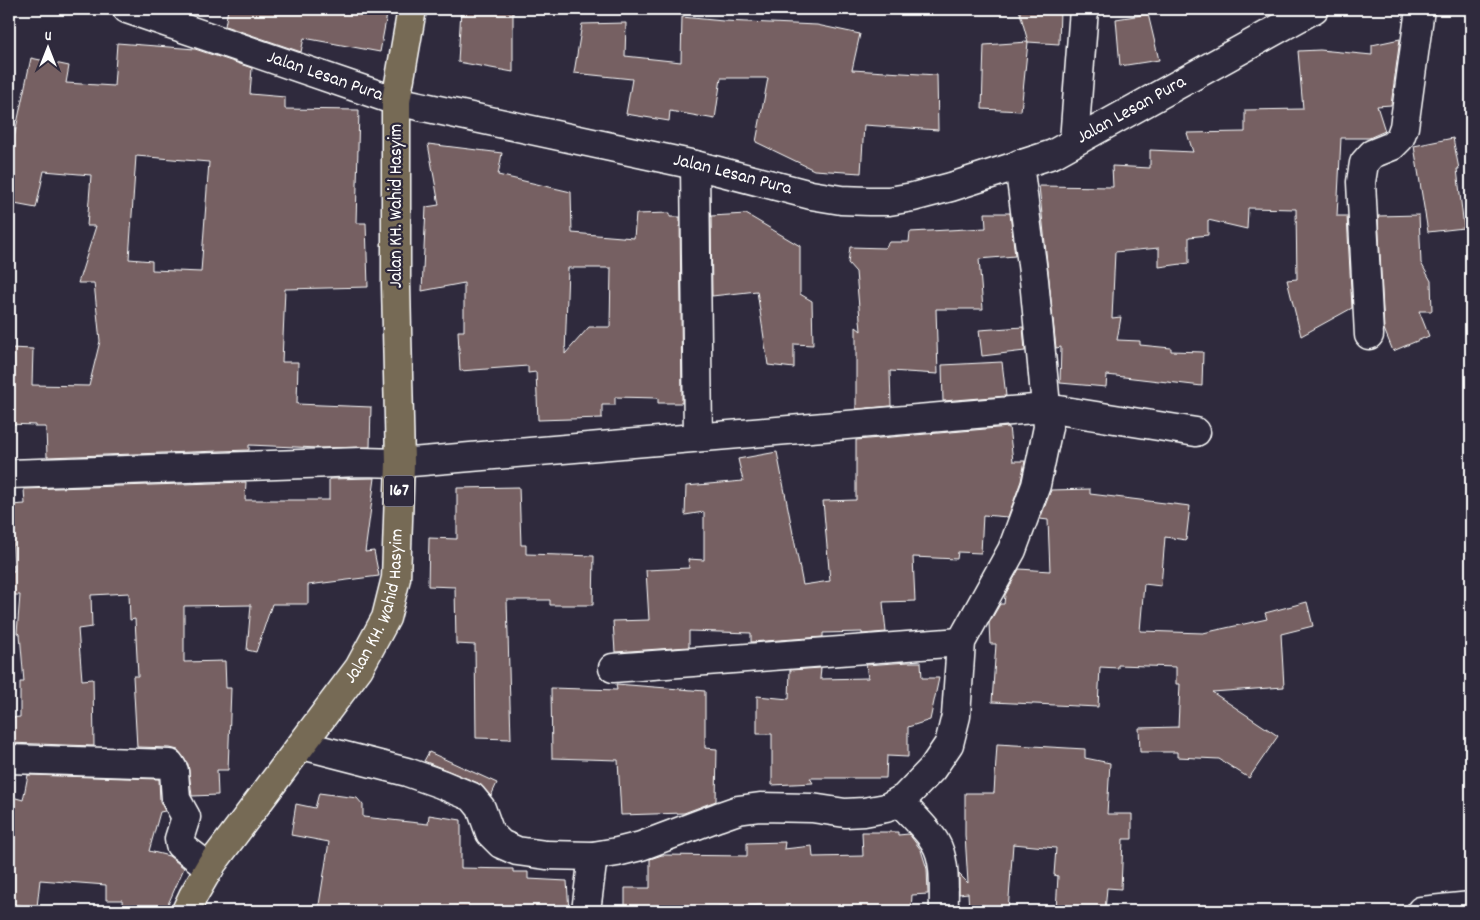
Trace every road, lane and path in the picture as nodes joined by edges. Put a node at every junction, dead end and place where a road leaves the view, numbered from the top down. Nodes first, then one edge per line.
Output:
1 (127, 9) edge
2 (412, 9) edge
3 (1084, 9) edge
4 (1314, 9) edge
5 (1420, 9) edge
6 (396, 101) junction
7 (1074, 141) junction
8 (1019, 164) junction
9 (695, 165) junction
10 (1369, 335) dead end
11 (1046, 408) junction
12 (1196, 432) dead end
13 (698, 438) junction
14 (400, 463) junction
15 (9, 474) edge
16 (961, 642) junction
17 (612, 668) dead end
18 (302, 745) junction
19 (9, 759) edge
20 (899, 800) junction
21 (593, 856) junction
22 (210, 868) junction
23 (1471, 906) edge
24 (186, 911) edge
25 (586, 911) edge
26 (944, 911) edge
27 (1421, 911) edge

1 - 6 street, Jalan Lesan Pura
2 - 6 main road, Jalan KH. Wahid Hasyim / 167
3 - 7 street
4 - 7 street, Jalan Lesan Pura
5 - 10 street
6 - 9 street, Jalan Lesan Pura
6 - 14 main road, Jalan KH. Wahid Hasyim / 167
7 - 8 street, Jalan Lesan Pura
8 - 9 street, Jalan Lesan Pura
8 - 11 street
9 - 13 street
11 - 12 street
11 - 13 street
11 - 16 street
13 - 14 street
14 - 15 street
14 - 18 main road, Jalan KH. Wahid Hasyim / 167
16 - 17 street
16 - 20 street
18 - 21 street
18 - 22 main road, Jalan KH. Wahid Hasyim / 167
19 - 22 street
20 - 21 street
20 - 26 street
21 - 25 street
22 - 24 main road, Jalan KH. Wahid Hasyim / 167
23 - 27 street

